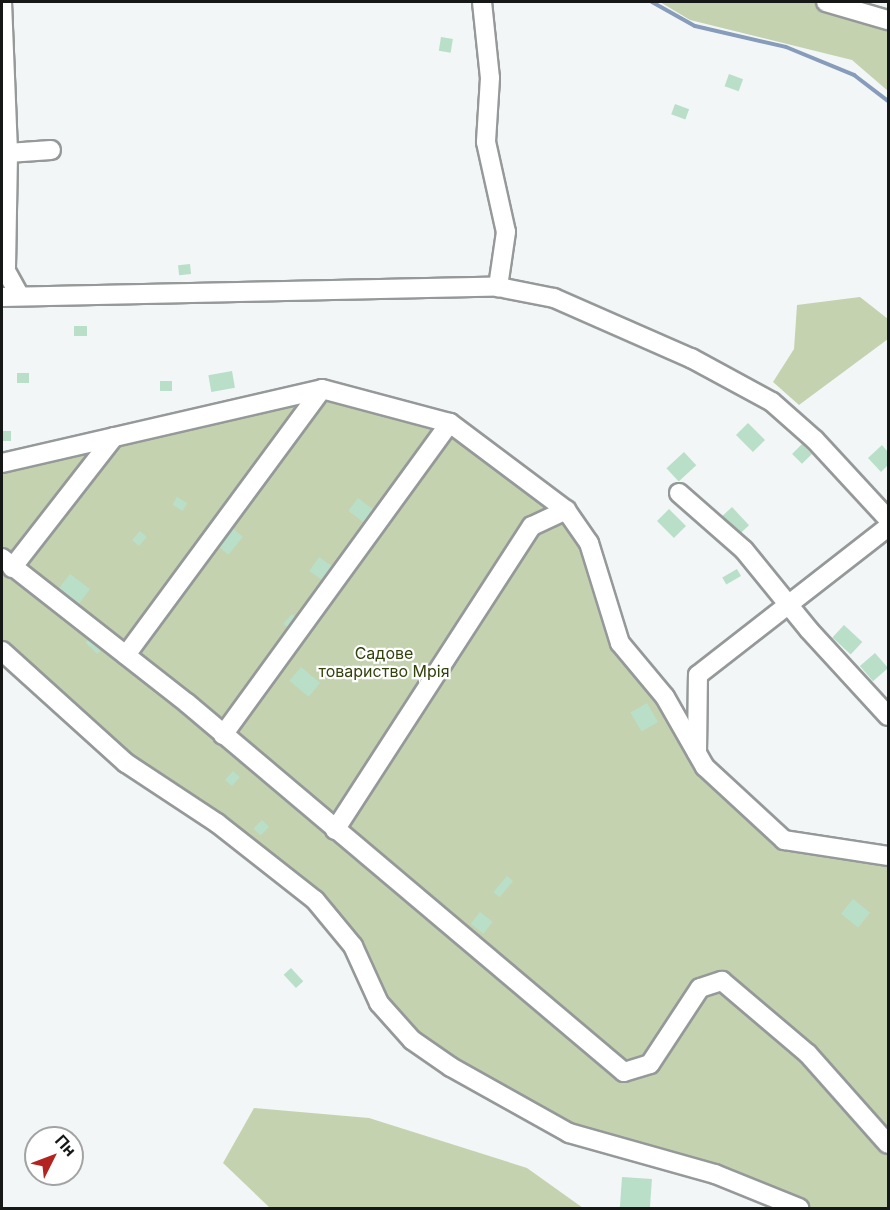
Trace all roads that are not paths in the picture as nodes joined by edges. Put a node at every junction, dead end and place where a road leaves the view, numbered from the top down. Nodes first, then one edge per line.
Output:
1 (2, 2) edge
2 (483, 2) edge
3 (826, 2) edge
4 (888, 20) edge
5 (51, 150) dead end
6 (8, 153) junction
7 (498, 287) junction
8 (10, 295) edge
9 (322, 389) junction
10 (450, 423) junction
11 (114, 437) junction
12 (2, 463) edge
13 (680, 494) dead end
14 (566, 510) junction
15 (888, 519) edge
16 (888, 527) edge
17 (7, 563) edge
18 (789, 605) junction
19 (2, 651) edge
20 (126, 654) junction
21 (888, 716) edge
22 (223, 735) junction
23 (697, 753) junction
24 (335, 830) junction
25 (888, 856) edge
26 (888, 1144) edge
27 (799, 1209) edge

1 - 6 street
2 - 7 street
3 - 4 street
5 - 6 street
6 - 8 street
7 - 8 street
7 - 15 street
9 - 10 street
9 - 11 street
9 - 20 street
10 - 14 street
10 - 22 street
11 - 12 street
11 - 17 street
13 - 18 street
14 - 23 street
14 - 24 street
16 - 18 street
17 - 20 street
18 - 21 street
18 - 23 street
19 - 27 street
20 - 22 street
22 - 24 street
23 - 25 street
24 - 26 street

